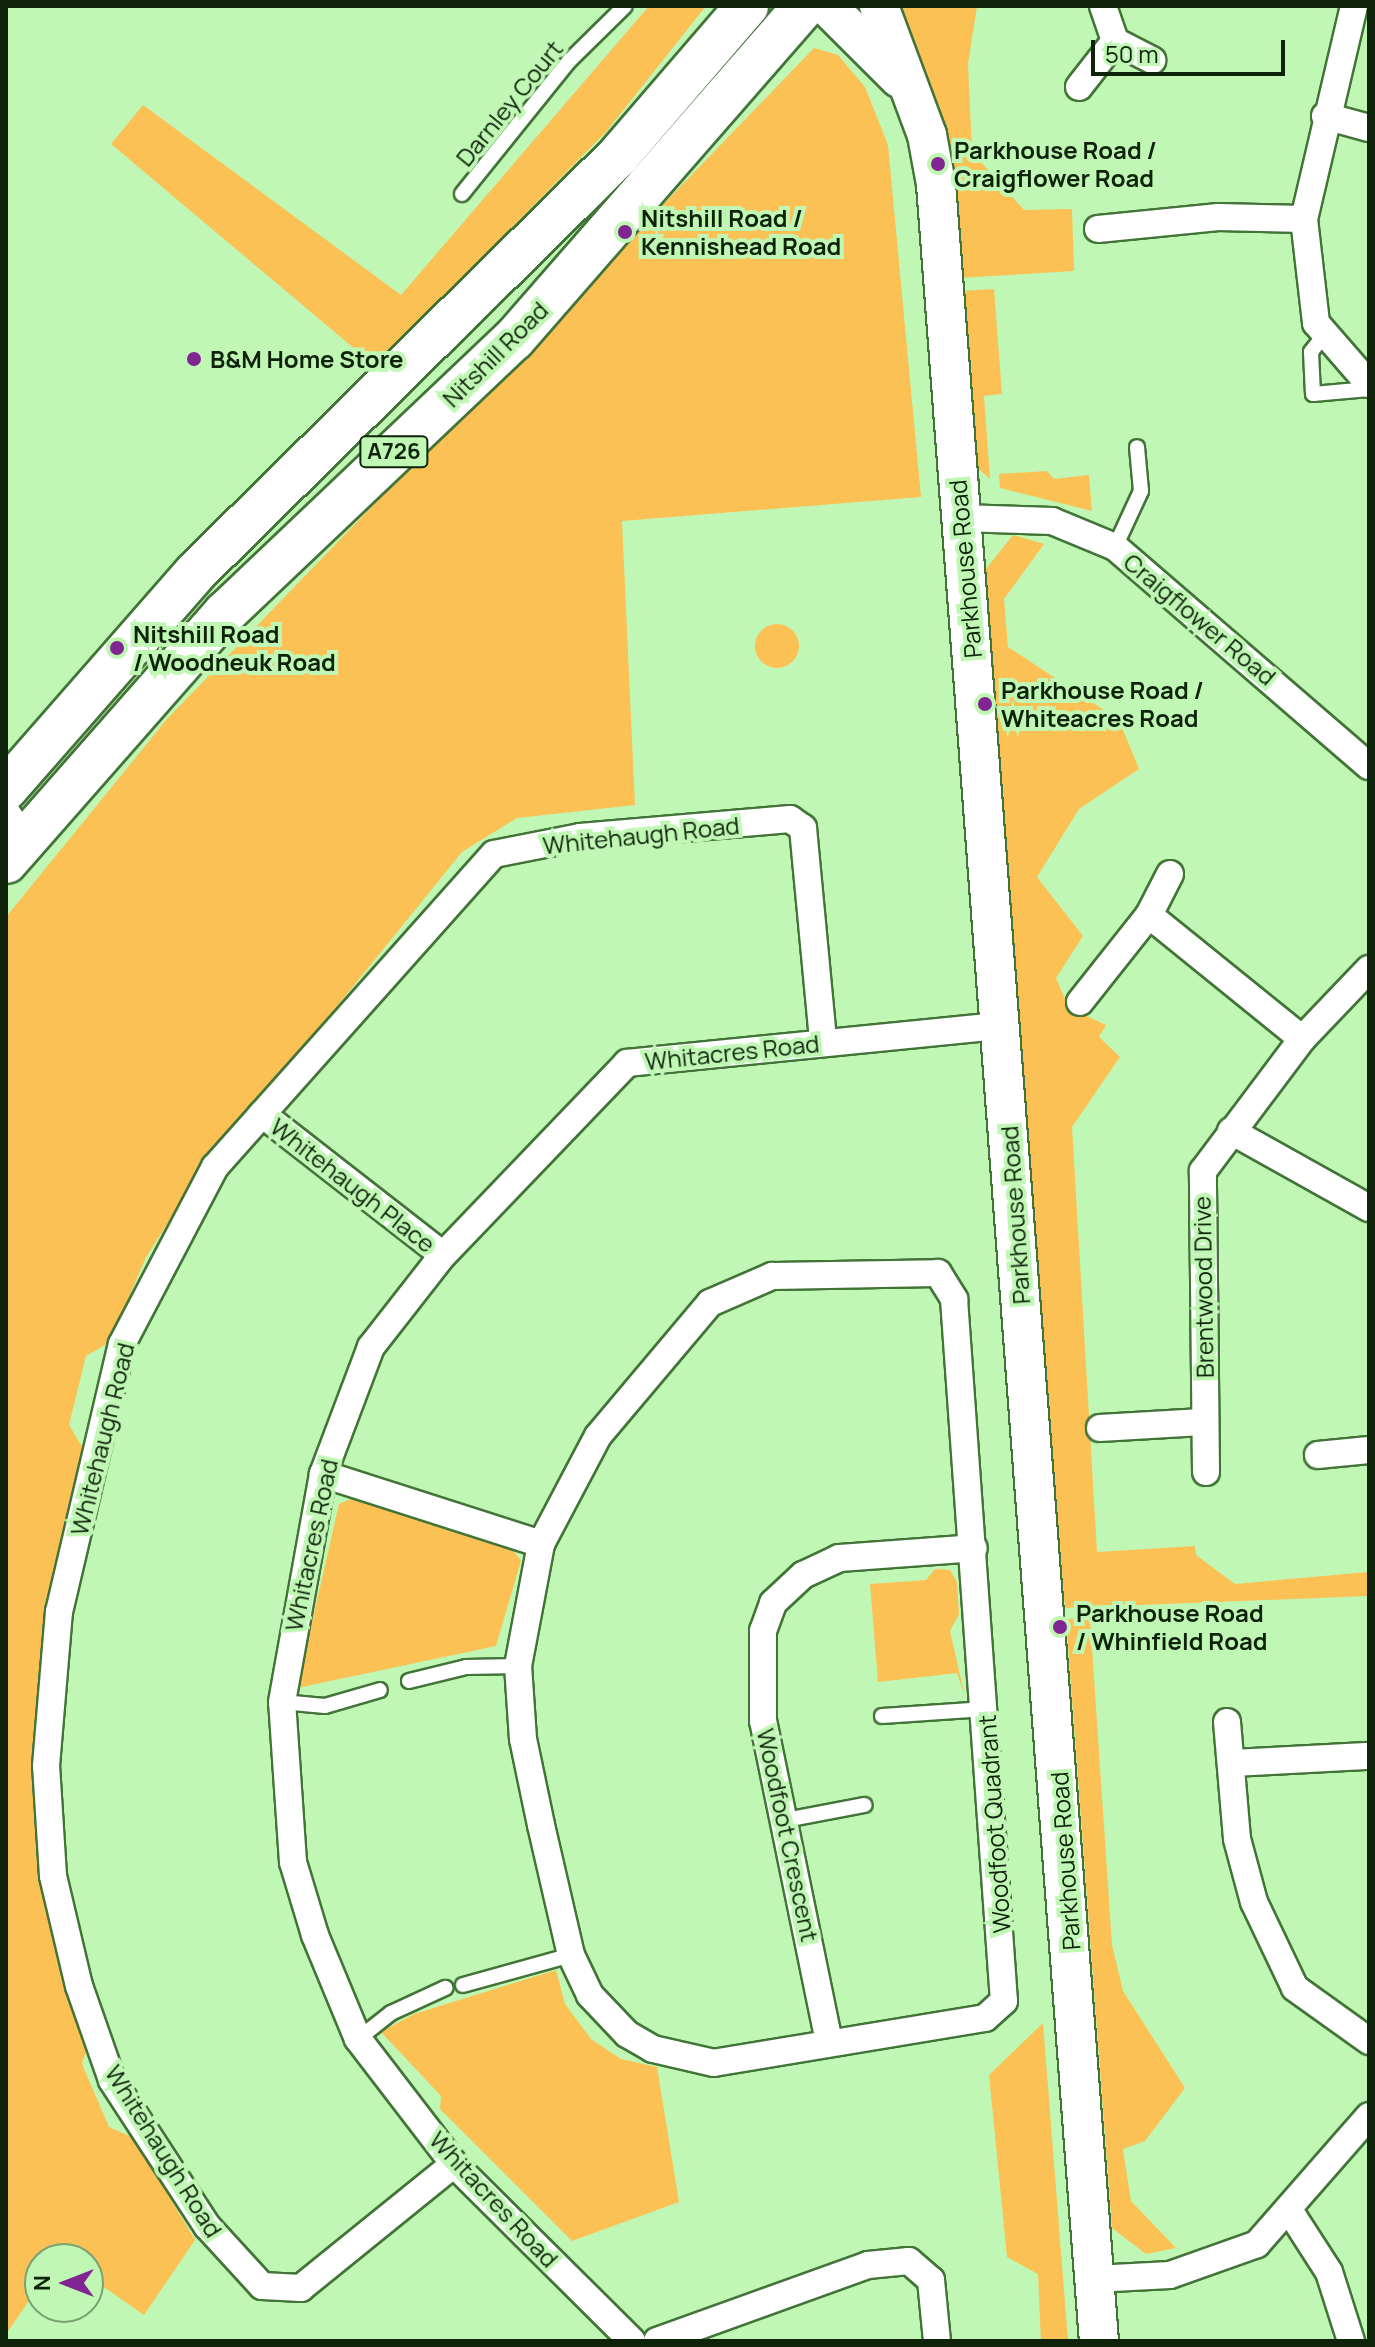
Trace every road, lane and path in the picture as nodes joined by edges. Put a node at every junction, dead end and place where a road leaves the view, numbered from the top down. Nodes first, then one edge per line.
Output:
1 (625, 6) edge
2 (747, 6) edge
3 (805, 6) edge
4 (827, 6) edge
5 (1103, 6) edge
6 (1354, 6) edge
7 (878, 12) edge
8 (1115, 41) junction
9 (1152, 60) dead end
10 (1079, 87) dead end
11 (912, 92) junction
12 (1325, 116) junction
13 (1369, 128) edge
14 (462, 194) dead end
15 (1304, 219) junction
16 (1098, 229) dead end
17 (1325, 334) junction
18 (1369, 387) edge
19 (1137, 447) dead end
20 (961, 518) junction
21 (1115, 547) junction
22 (1369, 766) edge
23 (6, 789) edge
24 (12, 837) edge
25 (1170, 874) dead end
26 (1149, 915) junction
27 (1369, 969) edge
28 (1080, 1002) dead end
29 (1000, 1026) junction
30 (1302, 1039) junction
31 (823, 1041) junction
32 (262, 1114) junction
33 (1231, 1131) junction
34 (1369, 1208) edge
35 (443, 1255) junction
36 (1202, 1422) junction
37 (1100, 1428) dead end
38 (1369, 1450) edge
39 (1318, 1455) dead end
40 (1206, 1472) dead end
41 (323, 1474) junction
42 (541, 1544) junction
43 (974, 1548) junction
44 (518, 1666) junction
45 (409, 1681) dead end
46 (380, 1690) dead end
47 (282, 1702) junction
48 (986, 1709) junction
49 (882, 1716) dead end
50 (1227, 1722) dead end
51 (1367, 1756) edge
52 (1232, 1763) junction
53 (865, 1805) dead end
54 (780, 1821) junction
55 (571, 1955) junction
56 (463, 1985) dead end
57 (445, 1988) dead end
58 (358, 2039) junction
59 (1369, 2041) edge
60 (829, 2042) junction
61 (1369, 2116) edge
62 (454, 2164) junction
63 (1291, 2213) junction
64 (1094, 2279) junction
65 (632, 2341) edge
66 (657, 2341) edge
67 (937, 2341) edge
68 (1099, 2341) edge
69 (1351, 2341) edge

1 - 14 lane, Darnley Court
2 - 23 main road, A726
3 - 24 main road, Nitshill Road / A726
4 - 11 main road
5 - 8 street
6 - 12 street
7 - 11 main road, Parkhouse Road
8 - 9 street
8 - 10 street
11 - 20 main road, Parkhouse Road
12 - 13 street
12 - 15 street
15 - 16 street
15 - 17 street
17 - 18 street
17 - 18 lane
19 - 21 lane
20 - 21 street, Craigflower Road
20 - 29 main road, Parkhouse Road
21 - 22 street, Craigflower Road
25 - 26 street
26 - 28 street
26 - 30 street
27 - 30 street, Brentwood Drive
29 - 31 street, Whitacres Road
29 - 64 main road, Parkhouse Road
30 - 33 street, Brentwood Drive
31 - 32 street, Whitehaugh Road
31 - 35 street, Whitacres Road
32 - 35 street, Whitehaugh Place
32 - 62 street, Whitehaugh Road
33 - 34 street
33 - 36 street, Brentwood Drive
35 - 41 street, Whitacres Road
36 - 37 street
36 - 40 street, Brentwood Drive
38 - 39 street
41 - 42 street
41 - 47 street, Whitacres Road
42 - 43 street, Woodfoot Quadrant
42 - 44 street, Woodfoot Quadrant
43 - 48 street, Woodfoot Quadrant
43 - 54 street, Woodfoot Crescent
44 - 45 lane
44 - 55 street, Woodfoot Quadrant
46 - 47 lane
47 - 58 street, Whitacres Road
48 - 49 lane
48 - 60 street, Woodfoot Quadrant
50 - 52 street
51 - 52 street
52 - 59 street
53 - 54 lane
54 - 60 street, Woodfoot Crescent
55 - 56 lane
55 - 60 street, Woodfoot Quadrant
57 - 58 lane
58 - 62 street, Whitacres Road
61 - 63 street
62 - 65 street, Whitacres Road
63 - 64 street
63 - 69 street
64 - 68 main road, Parkhouse Road
66 - 67 street

